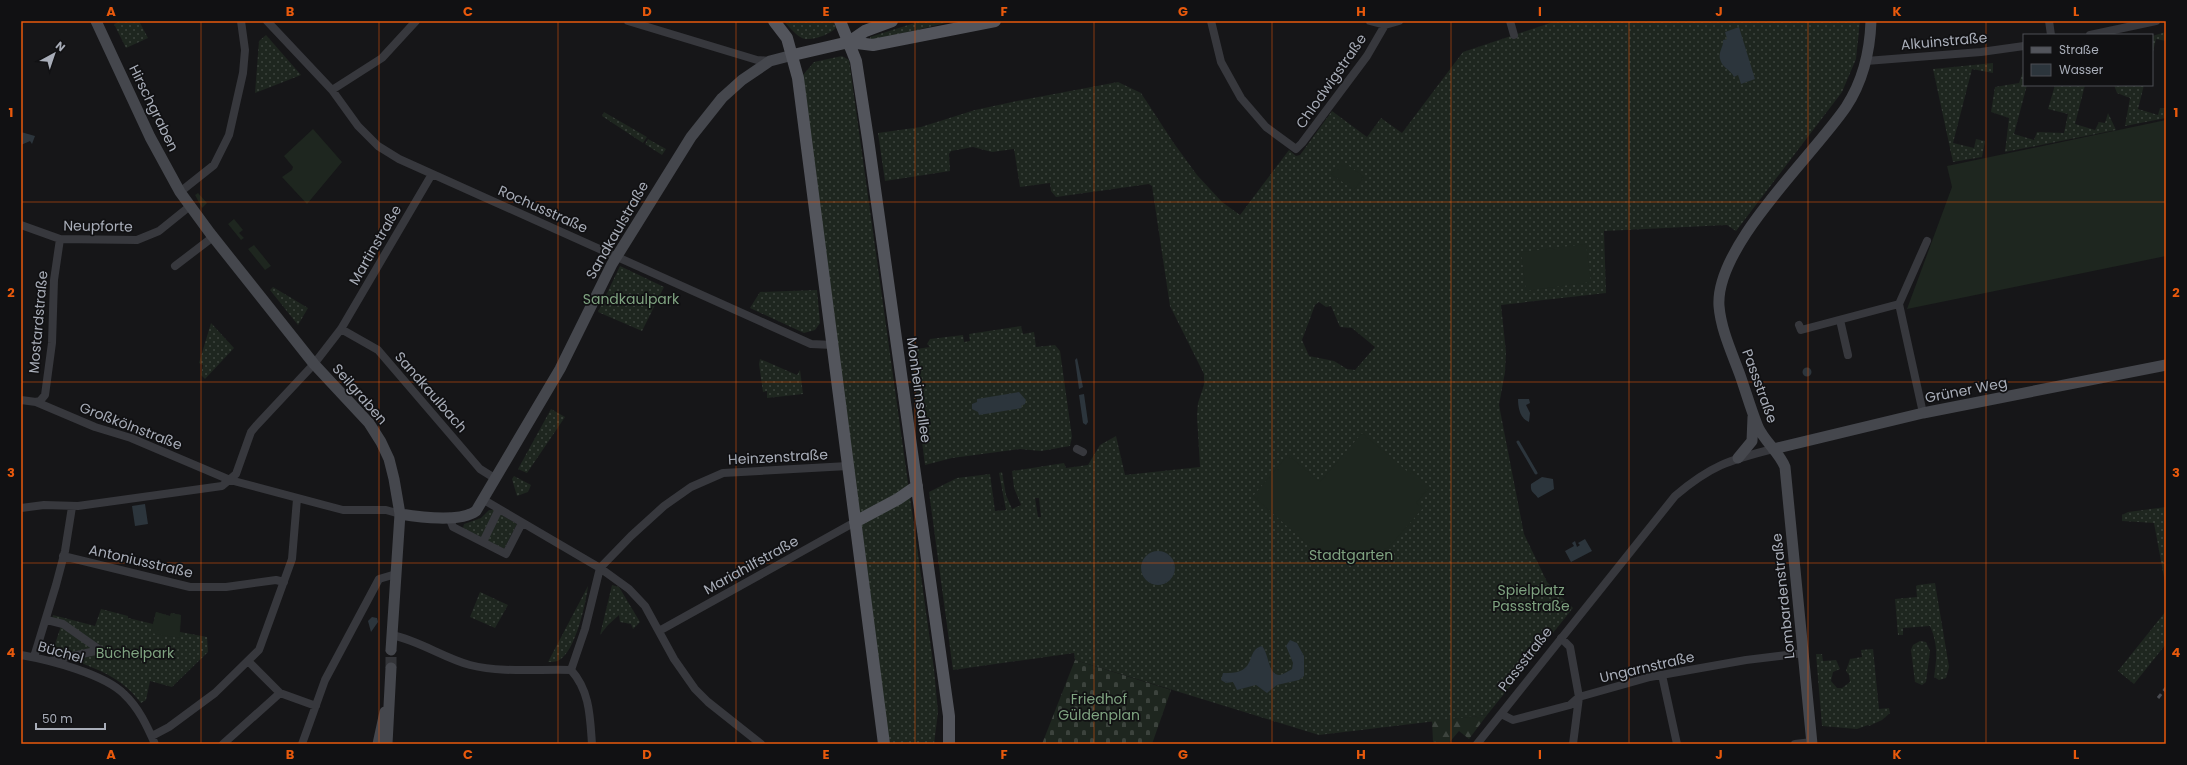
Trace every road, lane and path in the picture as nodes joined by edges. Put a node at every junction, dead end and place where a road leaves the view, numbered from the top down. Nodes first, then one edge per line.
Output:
1 (96, 21) edge
2 (241, 21) edge
3 (267, 21) edge
4 (416, 21) edge
5 (628, 21) edge
6 (774, 21) edge
7 (840, 21) edge
8 (892, 21) edge
9 (994, 21) edge
10 (1211, 21) edge
11 (1370, 21) edge
12 (1398, 21) edge
13 (1510, 21) edge
14 (1871, 21) edge
15 (2049, 21) edge
16 (2156, 21) edge
17 (1384, 25) junction
18 (2051, 34) edge
19 (2095, 34) edge
20 (1514, 35) dead end
21 (849, 42) junction
22 (2023, 46) edge
23 (793, 55) junction
24 (770, 61) junction
25 (1866, 61) junction
26 (332, 90) junction
27 (432, 174) junction
28 (180, 192) junction
29 (190, 206) junction
30 (21, 225) edge
31 (213, 237) junction
32 (60, 239) junction
33 (1927, 241) dead end
34 (616, 256) junction
35 (175, 266) dead end
36 (1899, 304) junction
37 (1840, 320) junction
38 (1799, 325) dead end
39 (341, 329) junction
40 (833, 345) junction
41 (1848, 355) dead end
42 (314, 364) junction
43 (2166, 365) edge
44 (21, 400) edge
45 (36, 402) junction
46 (1753, 412) junction
47 (1923, 413) junction
48 (1773, 449) junction
49 (1738, 458) junction
50 (848, 466) junction
51 (496, 479) junction
52 (230, 480) junction
53 (917, 486) junction
54 (297, 499) junction
55 (484, 500) junction
56 (72, 507) junction
57 (21, 508) edge
58 (499, 510) junction
59 (400, 514) junction
60 (449, 517) junction
61 (855, 522) junction
62 (522, 523) junction
63 (482, 542) junction
64 (63, 556) junction
65 (600, 568) junction
66 (396, 574) junction
67 (284, 582) junction
68 (47, 620) junction
69 (659, 631) junction
70 (392, 635) junction
71 (1561, 638) junction
72 (391, 650) tunnel mouth
73 (1804, 652) junction
74 (21, 655) edge
75 (34, 657) junction
76 (50, 661) junction
77 (249, 662) junction
78 (391, 668) tunnel mouth
79 (571, 670) junction
80 (1662, 675) junction
81 (280, 693) junction
82 (1579, 698) junction
83 (388, 702) junction
84 (316, 706) junction
85 (1501, 714) junction
86 (154, 740) edge
87 (1812, 743) edge
88 (223, 744) edge
89 (302, 744) edge
90 (378, 744) edge
91 (387, 744) edge
92 (592, 744) edge
93 (761, 744) edge
94 (884, 744) edge
95 (949, 744) edge
96 (1477, 744) edge
97 (1573, 744) edge
98 (1677, 744) edge
99 (1796, 744) edge

1 - 28 street, Hirschgraben
2 - 28 street
3 - 26 street, Rochusstraße
4 - 26 street
5 - 24 street
6 - 23 main road
7 - 21 main road, Monheimsallee
8 - 21 main road
9 - 21 main road
10 - 17 street, Chlodwigstraße
11 - 17 street
12 - 17 street
13 - 20 street
14 - 25 street, Passstraße
15 - 18 street
16 - 19 street
21 - 23 main road
21 - 53 main road, Monheimsallee
22 - 25 street, Alkuinstraße
23 - 24 street, Sandkaulstraße
23 - 40 main road
24 - 34 street, Sandkaulstraße
25 - 46 street, Passstraße
26 - 27 street, Rochusstraße
27 - 34 street, Rochusstraße
27 - 39 street, Martinstraße
28 - 29 street, Hirschgraben
29 - 31 street, Seilgraben
29 - 32 street, Neupforte
30 - 32 street, Neupforte
31 - 35 street
31 - 42 street, Seilgraben
32 - 45 street, Mostardstraße
33 - 36 street
34 - 40 street, Rochusstraße
34 - 51 street, Sandkaulstraße
36 - 37 street
36 - 47 street
37 - 38 street
37 - 41 street
39 - 42 street, Seilgraben
39 - 51 street, Sandkaulbach
40 - 50 main road
42 - 52 street
42 - 59 street, Seilgraben
43 - 47 street, Grüner Weg
44 - 45 street, Großkölnstraße
45 - 52 street, Großkölnstraße
46 - 48 street, Passstraße
46 - 49 street
47 - 48 street, Grüner Weg
48 - 49 street, Passstraße
48 - 73 street, Lombardenstraße
49 - 71 street, Passstraße
50 - 61 main road
50 - 65 street, Heinzenstraße
51 - 55 street, Sandkaulstraße
52 - 54 street, Großkölnstraße
52 - 56 street
53 - 61 main road
53 - 95 main road, Monheimsallee
54 - 59 street, Großkölnstraße
54 - 67 street
55 - 58 street
55 - 60 street, Sandkaulstraße
56 - 57 street
56 - 64 street
58 - 62 street
58 - 63 street
59 - 60 street, Sandkaulstraße
59 - 66 street, Seilgraben
60 - 63 street
61 - 69 street, Mariahilfstraße
61 - 94 main road
62 - 63 street
62 - 65 street
64 - 67 street, Antoniusstraße
64 - 68 street
65 - 69 street
65 - 79 street
66 - 70 street, Seilgraben
66 - 84 street
67 - 77 street
68 - 75 street
68 - 76 street
69 - 93 street
70 - 72 street, Seilgraben
70 - 79 street
71 - 82 street
71 - 85 street, Passstraße
73 - 80 street, Ungarnstraße
73 - 87 street, Lombardenstraße
74 - 75 street, Büchel
75 - 76 street, Büchel
76 - 86 street, Büchel
77 - 81 street
77 - 86 street
78 - 83 street
79 - 92 street
80 - 82 street, Ungarnstraße
80 - 98 street
81 - 84 street
81 - 88 street
82 - 85 street, Ungarnstraße
82 - 97 street
83 - 90 street
83 - 91 street
84 - 89 street
85 - 96 street, Passstraße
87 - 99 street

